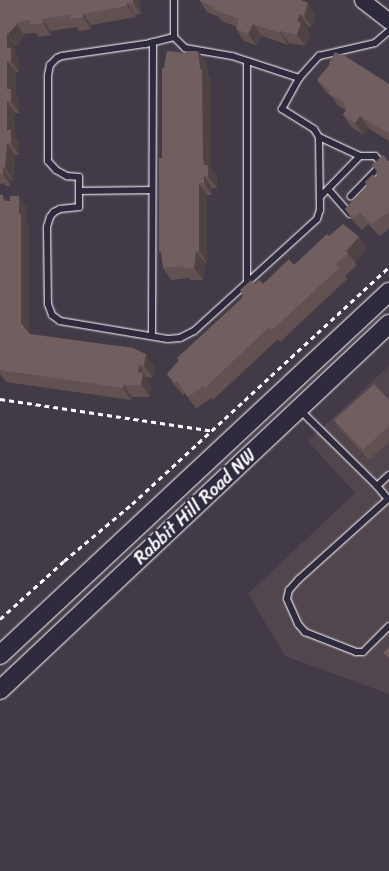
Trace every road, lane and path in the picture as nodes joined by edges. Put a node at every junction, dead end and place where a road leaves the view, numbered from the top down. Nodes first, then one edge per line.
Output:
1 (174, 0) edge
2 (362, 0) edge
3 (389, 21) edge
4 (389, 31) edge
5 (174, 37) junction
6 (152, 42) junction
7 (247, 61) junction
8 (299, 78) junction
9 (319, 137) junction
10 (360, 156) junction
11 (328, 189) junction
12 (152, 190) junction
13 (80, 191) junction
14 (351, 196) dead end
15 (320, 197) junction
16 (353, 217) edge
17 (389, 268) edge
18 (247, 282) junction
19 (389, 292) edge
20 (389, 324) edge
21 (152, 336) junction
22 (0, 399) edge
23 (299, 409) junction
24 (213, 431) junction
25 (389, 475) edge
26 (377, 486) junction
27 (0, 619) edge
28 (389, 626) edge
29 (0, 655) edge
30 (0, 690) edge

1 - 5 lane
2 - 3 street
4 - 8 lane
5 - 6 lane
5 - 7 lane
6 - 12 lane
6 - 13 lane
7 - 8 lane
7 - 18 lane
8 - 9 lane
9 - 10 lane
9 - 15 lane
10 - 11 lane
10 - 14 lane
11 - 15 lane
11 - 16 lane
12 - 13 lane
12 - 21 lane
13 - 21 lane
15 - 18 lane
17 - 24 path
18 - 21 lane
19 - 29 main road, Rabbit Hill Road NW
20 - 23 main road, Rabbit Hill Road NW
22 - 24 path
23 - 26 lane
23 - 30 main road, Rabbit Hill Road NW
24 - 27 path
25 - 26 lane
26 - 28 lane

